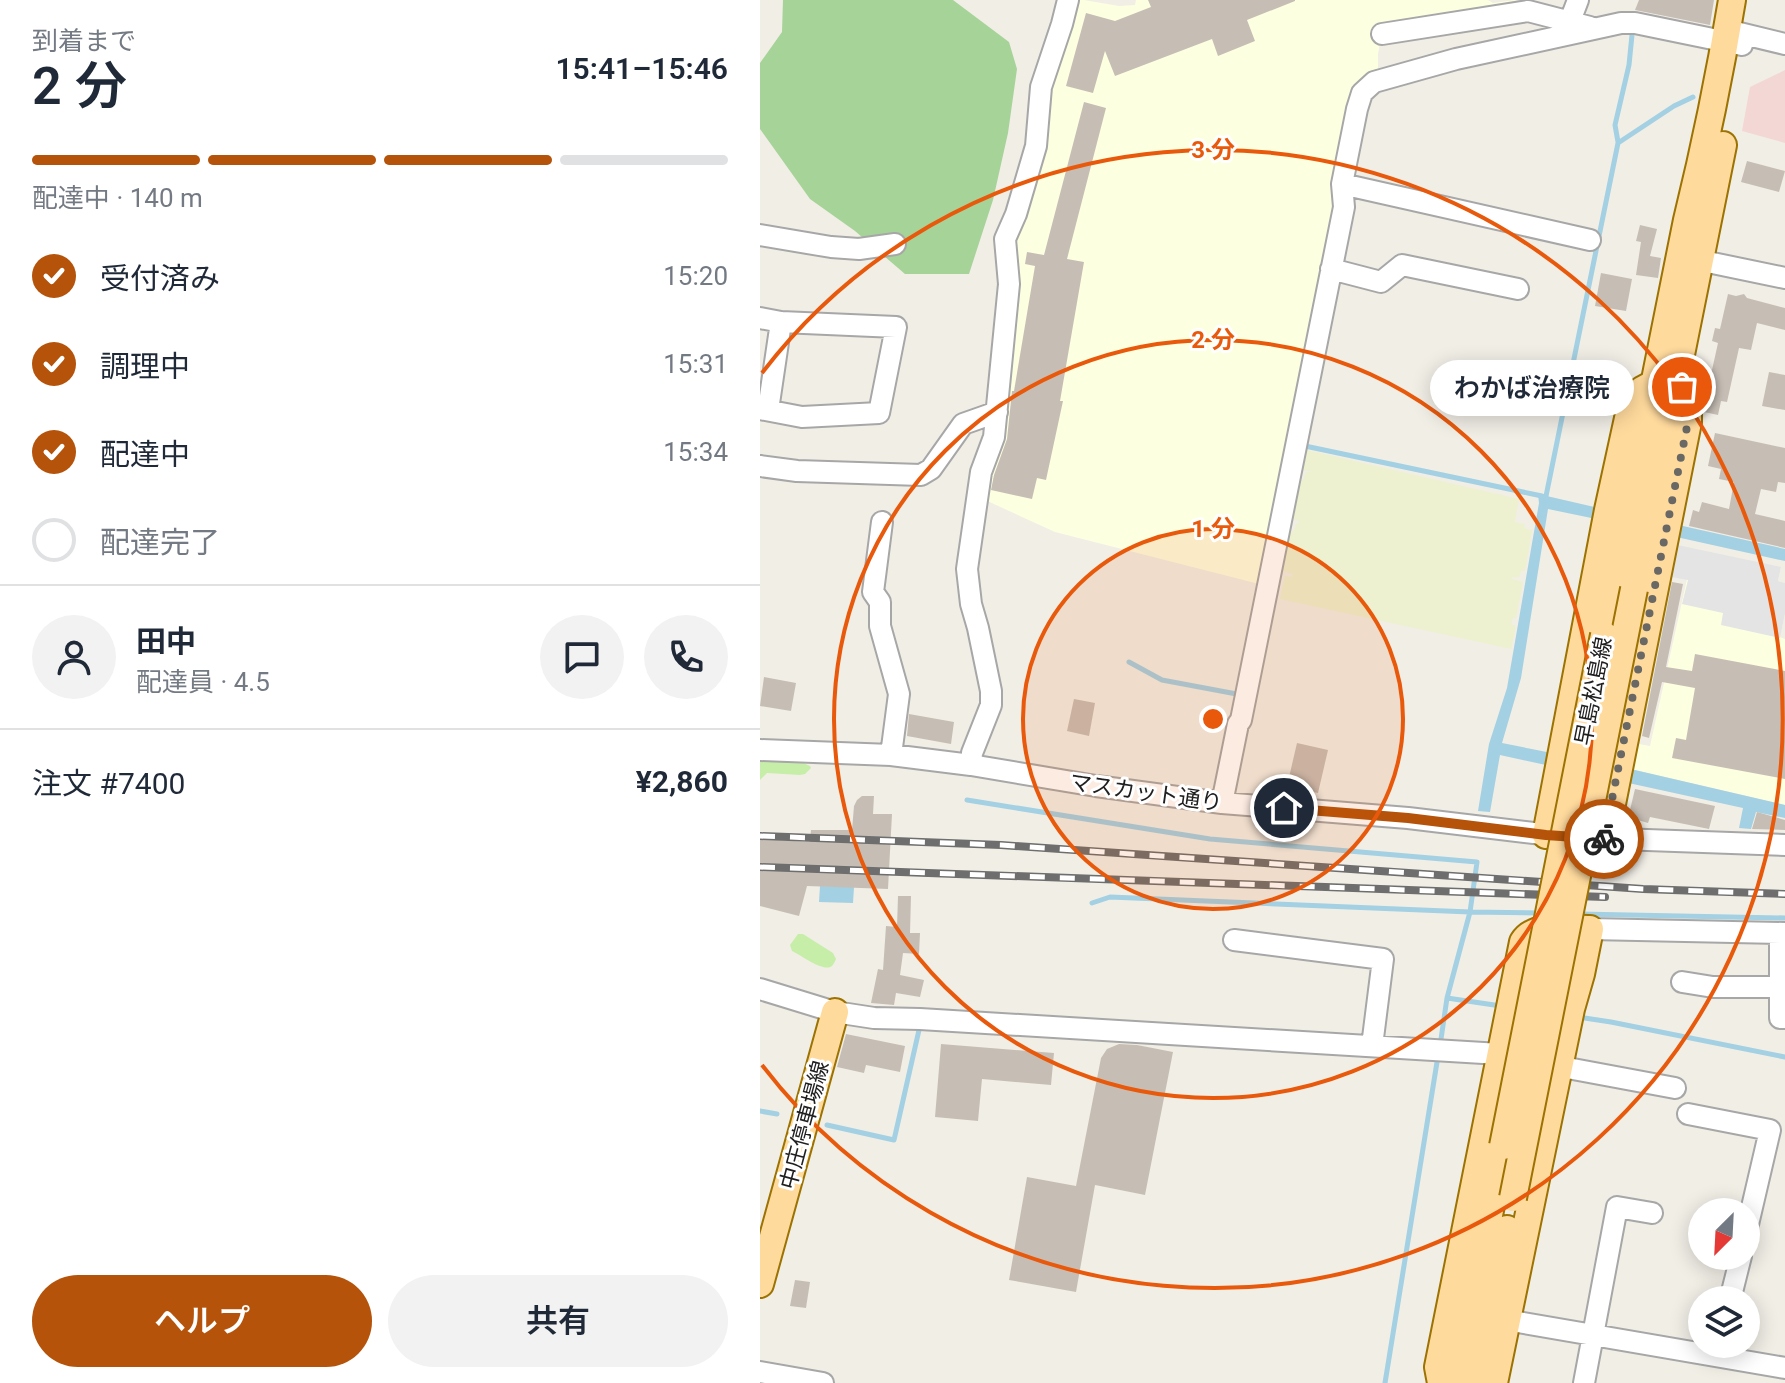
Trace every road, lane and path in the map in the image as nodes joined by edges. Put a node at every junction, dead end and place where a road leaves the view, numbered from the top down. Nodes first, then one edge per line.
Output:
1 (1068, 0) edge
2 (1578, 0) edge
3 (1732, 0) edge
4 (1749, 0) edge
5 (1570, 21) junction
6 (1594, 28) junction
7 (1382, 34) dead end
8 (1735, 37) junction
9 (1785, 44) edge
10 (1342, 184) junction
11 (761, 239) edge
12 (1590, 240) dead end
13 (895, 244) dead end
14 (1698, 260) junction
15 (1331, 269) junction
16 (1785, 278) edge
17 (1518, 289) dead end
18 (760, 318) edge
19 (781, 322) junction
20 (1666, 377) junction
21 (763, 412) edge
22 (997, 412) junction
23 (762, 472) edge
24 (882, 522) dead end
25 (1637, 522) junction
26 (760, 750) edge
27 (891, 755) junction
28 (971, 765) junction
29 (1222, 803) junction
30 (1546, 835) junction
31 (1605, 839) junction
32 (1785, 845) edge
33 (1590, 929) junction
34 (1782, 933) edge
35 (1234, 940) dead end
36 (1682, 982) dead end
37 (1780, 987) junction
38 (760, 989) edge
39 (835, 1012) junction
40 (1785, 1018) edge
41 (1372, 1046) junction
42 (1500, 1054) junction
43 (1559, 1066) junction
44 (1675, 1088) dead end
45 (1688, 1114) dead end
46 (1754, 1198) edge
47 (1652, 1213) dead end
48 (760, 1284) edge
49 (1506, 1320) junction
50 (1592, 1335) junction
51 (1688, 1346) edge
52 (1748, 1358) edge
53 (1785, 1368) edge
54 (760, 1372) edge
55 (823, 1383) edge
56 (1441, 1383) edge
57 (1455, 1383) edge
58 (1475, 1383) edge
59 (1494, 1383) edge
60 (1584, 1383) edge

1 - 22 street
2 - 5 street
3 - 8 main road, 早島松島線
4 - 8 main road, 早島松島線
5 - 6 street
5 - 7 street
6 - 8 street
6 - 10 street
8 - 9 street
8 - 14 main road, 早島松島線
8 - 20 main road, 早島松島線
10 - 12 street
10 - 15 street
11 - 13 street
14 - 16 street
14 - 20 main road, 早島松島線
15 - 17 street
15 - 29 street
18 - 19 street
19 - 21 street
19 - 21 street
20 - 25 main road, 早島松島線
20 - 25 main road
22 - 23 street
22 - 28 street
24 - 27 street
25 - 30 main road
25 - 31 main road
25 - 57 main road, 早島松島線, bridge
25 - 58 main road, 早島松島線, bridge
26 - 27 street, マスカット通り
27 - 28 street, マスカット通り
28 - 29 street, マスカット通り
29 - 30 street, マスカット通り
30 - 31 street, マスカット通り
31 - 32 street, マスカット通り
33 - 34 street
33 - 42 main road
33 - 43 main road
34 - 37 street
35 - 41 street
36 - 37 street
37 - 40 street
38 - 39 street
39 - 41 street
39 - 48 main road, 中庄停車場線
41 - 42 street
42 - 43 street
42 - 56 main road
43 - 44 street
43 - 49 main road
45 - 46 street
47 - 50 street
49 - 50 street
49 - 59 main road
50 - 51 street
50 - 60 street
52 - 53 street
54 - 55 street

